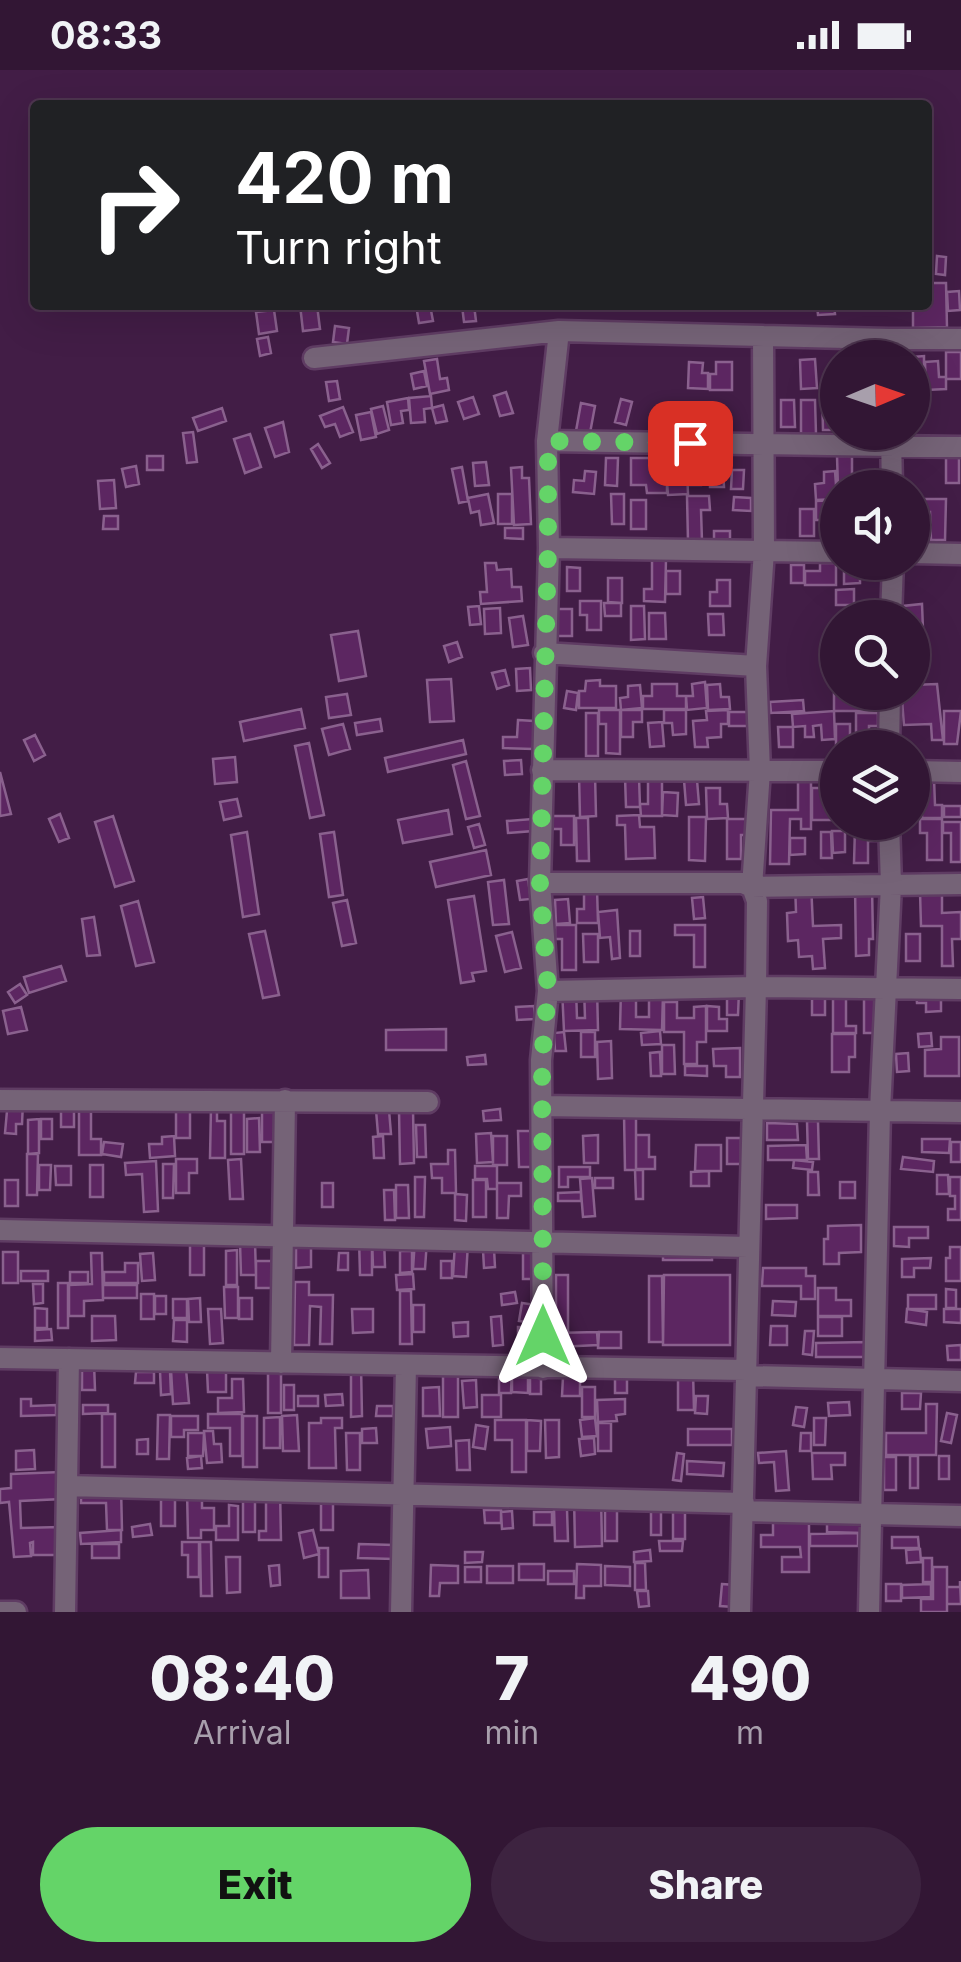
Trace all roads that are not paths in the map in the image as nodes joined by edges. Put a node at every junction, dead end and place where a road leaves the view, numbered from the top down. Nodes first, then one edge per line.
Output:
1 (559, 332) junction
2 (763, 336) junction
3 (961, 340) edge
4 (820, 341) edge
5 (930, 343) edge
6 (314, 358) dead end
7 (548, 441) junction
8 (820, 442) edge
9 (930, 443) edge
10 (762, 444) junction
11 (961, 447) edge
12 (548, 548) junction
13 (764, 551) junction
14 (820, 552) edge
15 (930, 553) edge
16 (961, 554) edge
17 (544, 653) junction
18 (756, 666) junction
19 (542, 770) junction
20 (760, 771) junction
21 (820, 771) edge
22 (930, 772) edge
23 (961, 772) edge
24 (890, 840) edge
25 (540, 883) junction
26 (961, 884) edge
27 (891, 886) junction
28 (752, 888) junction
29 (756, 987) junction
30 (961, 989) edge
31 (884, 990) junction
32 (548, 991) junction
33 (0, 1100) edge
34 (285, 1100) junction
35 (428, 1102) dead end
36 (542, 1106) junction
37 (754, 1109) junction
38 (880, 1111) junction
39 (961, 1112) edge
40 (0, 1230) edge
41 (284, 1236) junction
42 (543, 1241) junction
43 (748, 1247) junction
44 (0, 1358) edge
45 (68, 1359) junction
46 (281, 1363) junction
47 (406, 1364) junction
48 (544, 1368) junction
49 (746, 1373) junction
50 (874, 1380) junction
51 (961, 1381) edge
52 (67, 1486) junction
53 (403, 1494) junction
54 (744, 1507) junction
55 (871, 1513) junction
56 (961, 1516) edge
57 (0, 1612) edge
58 (16, 1612) edge
59 (65, 1612) edge
60 (401, 1612) edge
61 (740, 1612) edge
62 (868, 1612) edge

1 - 2 street
1 - 6 street
1 - 7 street
2 - 4 street
2 - 10 street
3 - 5 street
7 - 10 street
7 - 12 street
8 - 10 street
9 - 11 street
10 - 13 street
12 - 13 street
12 - 17 street
13 - 14 street
13 - 18 street
15 - 16 street
17 - 18 street
17 - 19 street
18 - 20 street
19 - 20 street
19 - 25 street
20 - 21 street
20 - 28 street
22 - 23 street
24 - 27 street
25 - 28 street
25 - 32 street
26 - 27 street
27 - 28 street
27 - 31 street
28 - 29 street
29 - 31 street
29 - 32 street
29 - 37 street
30 - 31 street
31 - 38 street
32 - 36 street
33 - 34 street
34 - 35 street
34 - 41 street
36 - 37 street
36 - 42 street
37 - 38 street
37 - 43 street
38 - 39 street
38 - 50 street
40 - 41 street
41 - 42 street
41 - 46 street
42 - 43 street
42 - 48 street
43 - 49 street
44 - 45 street
45 - 46 street
45 - 52 street
46 - 47 street
47 - 48 street
47 - 53 street
48 - 49 street
49 - 50 street
49 - 54 street
50 - 51 street
50 - 55 street
52 - 53 street
52 - 59 street
53 - 54 street
53 - 60 street
54 - 55 street
54 - 61 street
55 - 56 street
55 - 62 street
57 - 58 street

